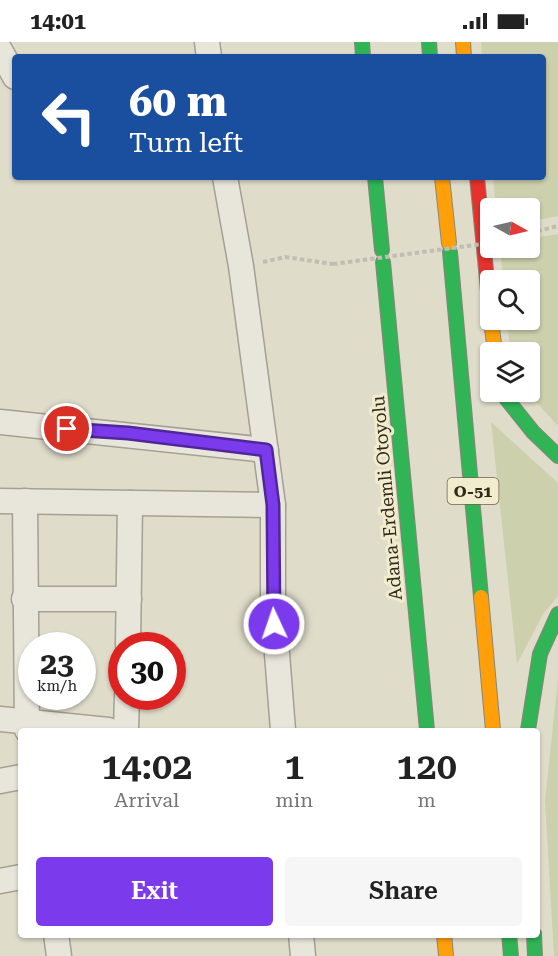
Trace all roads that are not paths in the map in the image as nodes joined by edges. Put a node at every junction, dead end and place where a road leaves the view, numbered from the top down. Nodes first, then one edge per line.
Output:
1 (0, 50) edge
2 (12, 71) edge
3 (226, 180) edge
4 (375, 180) edge
5 (442, 180) edge
6 (477, 180) edge
7 (486, 270) edge
8 (509, 402) edge
9 (0, 422) edge
10 (266, 450) junction
11 (558, 456) edge
12 (0, 501) edge
13 (25, 501) junction
14 (130, 503) junction
15 (273, 505) junction
16 (129, 598) junction
17 (24, 599) junction
18 (558, 614) edge
19 (128, 632) edge
20 (127, 710) edge
21 (0, 719) edge
22 (27, 727) edge
23 (54, 728) edge
24 (126, 728) edge
25 (284, 728) edge
26 (428, 728) edge
27 (494, 728) edge
28 (528, 728) edge
29 (18, 778) edge
30 (0, 781) edge
31 (18, 878) edge
32 (0, 881) edge
33 (57, 938) edge
34 (301, 938) edge
35 (444, 938) edge
36 (509, 938) edge
37 (534, 938) edge
38 (59, 956) edge
39 (303, 956) edge
40 (446, 956) edge
41 (511, 956) edge
42 (535, 956) edge

1 - 2 street
3 - 10 street
4 - 26 highway, Adana-Erdemli Otoyolu
5 - 27 highway, O-51
6 - 7 highway
8 - 11 highway
9 - 10 street
10 - 15 street
12 - 13 street
13 - 14 street
13 - 17 street
14 - 15 street
14 - 16 street
15 - 25 street
16 - 17 street
16 - 19 street
17 - 22 street
18 - 28 highway
20 - 24 street
21 - 22 street
22 - 23 street
29 - 30 street
31 - 32 street
33 - 38 street
34 - 39 street
35 - 40 highway
36 - 41 highway
37 - 42 highway

